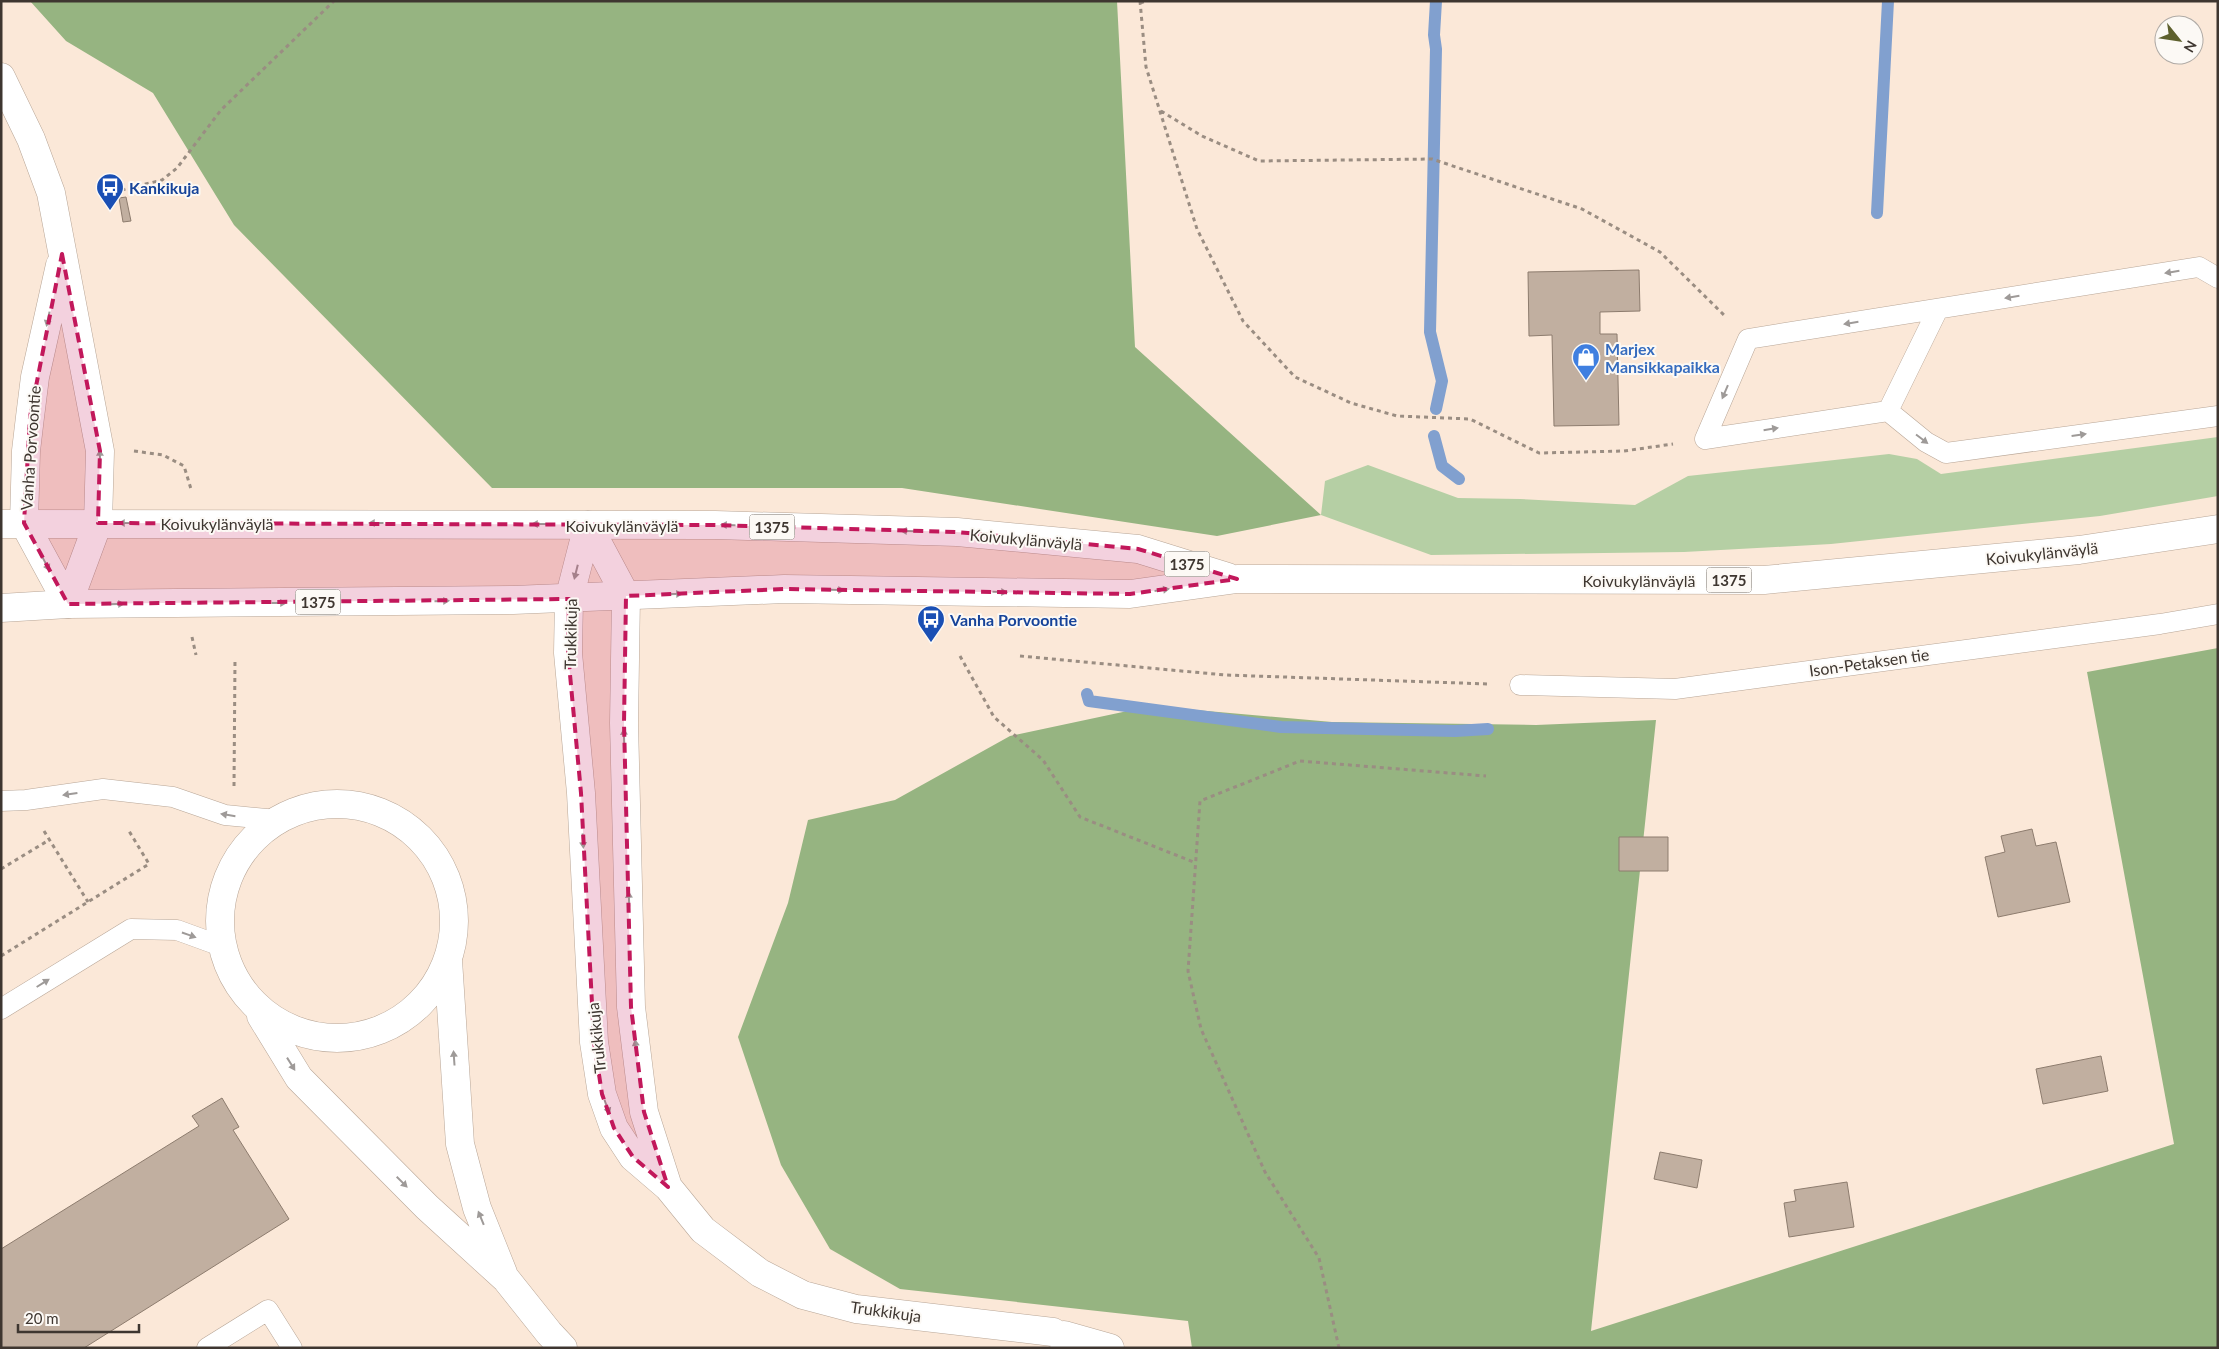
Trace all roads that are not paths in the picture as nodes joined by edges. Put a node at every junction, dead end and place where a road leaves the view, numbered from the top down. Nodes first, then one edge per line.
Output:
1 (1, 77) edge
2 (62, 254) junction
3 (2218, 278) edge
4 (1938, 309) junction
5 (1888, 411) junction
6 (2218, 416) edge
7 (13, 523) edge
8 (98, 523) junction
9 (588, 525) junction
10 (2218, 529) edge
11 (1237, 580) junction
12 (626, 596) junction
13 (569, 599) junction
14 (68, 604) junction
15 (1, 608) edge
16 (2218, 614) edge
17 (1520, 685) road end
18 (1, 801) edge
19 (277, 820) junction
20 (222, 946) junction
21 (448, 960) junction
22 (256, 1008) junction
23 (1, 1009) edge
24 (664, 1175) junction
25 (506, 1279) junction
26 (1053, 1332) junction
27 (207, 1348) edge
28 (292, 1348) edge
29 (563, 1348) edge
30 (1081, 1348) edge
31 (1110, 1348) edge

1 - 2 main road, Vanha Porvoontie
2 -> 7 main road, Vanha Porvoontie
8 -> 2 main road, Vanha Porvoontie
3 -> 4 lane
4 - 5 lane
4 -> 5 lane
5 -> 6 lane
7 - 8 main road, Koivukylänväylä / 1375
7 -> 14 main road, Vanha Porvoontie
9 -> 8 main road, Koivukylänväylä / 1375
8 - 14 main road, Vanha Porvoontie
11 -> 9 main road, Koivukylänväylä / 1375
9 - 12 main road, Trukkikuja
9 -> 13 main road, Trukkikuja
10 - 11 main road, Koivukylänväylä / 1375
12 -> 11 main road, Koivukylänväylä / 1375
12 - 13 main road, Koivukylänväylä / 1375
24 -> 12 main road, Trukkikuja
14 -> 13 main road, Koivukylänväylä / 1375
13 -> 24 main road, Trukkikuja
14 - 15 main road, Koivukylänväylä / 1375
16 - 17 lane, Ison-Petaksen tie
19 -> 18 lane
19 - 20 main road
19 - 21 main road
20 - 22 main road
23 -> 20 lane
21 - 22 main road
25 -> 21 main road
22 -> 25 main road
24 - 26 main road, Trukkikuja
25 - 29 main road
26 - 30 main road, Trukkikuja
26 - 31 main road
27 - 28 lane

